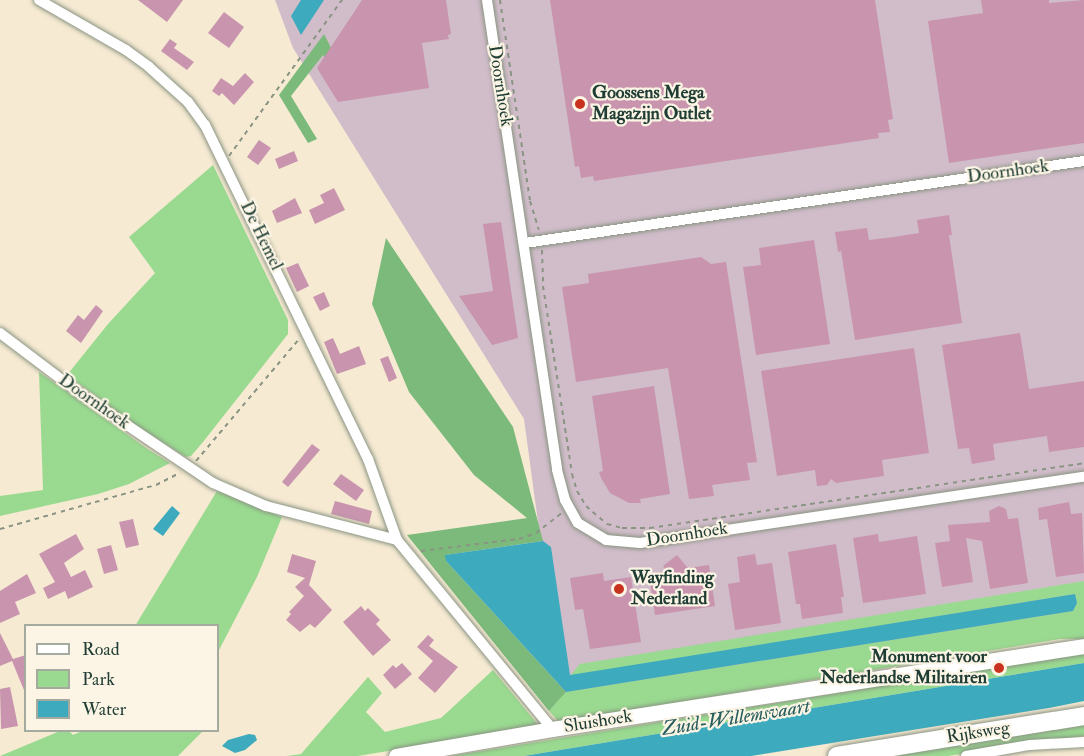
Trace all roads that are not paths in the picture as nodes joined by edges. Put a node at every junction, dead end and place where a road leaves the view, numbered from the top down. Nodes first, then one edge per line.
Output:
1 (39, 0) edge
2 (487, 0) edge
3 (1084, 161) edge
4 (525, 243) junction
5 (0, 333) edge
6 (1084, 477) edge
7 (397, 540) junction
8 (1084, 646) edge
9 (1084, 716) edge
10 (552, 729) junction
11 (1084, 742) edge
12 (396, 756) edge
13 (837, 756) edge
14 (966, 756) edge

1 - 7 street, De Hemel
2 - 4 street, Doornhoek
3 - 4 street, Doornhoek
4 - 6 street, Doornhoek
5 - 7 street, Doornhoek
7 - 10 street
8 - 10 street, Sluishoek
9 - 13 main road, Rijksweg
10 - 12 street, Sluishoek
11 - 14 street, Rijksweg

